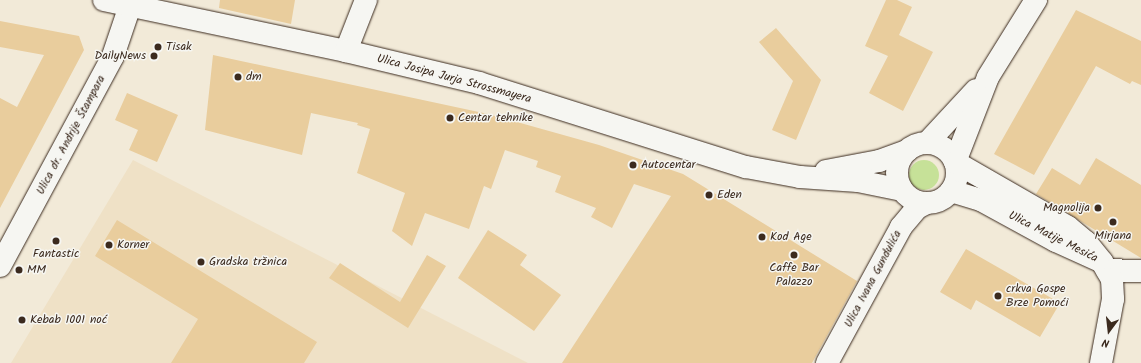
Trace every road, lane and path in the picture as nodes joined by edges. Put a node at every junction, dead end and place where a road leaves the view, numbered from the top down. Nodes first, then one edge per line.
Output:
1 (104, 0) edge
2 (366, 0) edge
3 (1036, 0) edge
4 (131, 3) edge
5 (346, 51) junction
6 (988, 77) junction
7 (927, 143) junction
8 (907, 151) junction
9 (955, 162) junction
10 (800, 177) junction
11 (902, 190) junction
12 (951, 191) junction
13 (927, 203) junction
14 (0, 266) edge
15 (1105, 266) junction
16 (1141, 271) edge
17 (827, 363) edge
18 (1101, 363) edge

1 - 4 main road, Ulica Josipa Jurja Strossmayera
2 - 5 main road
3 - 6 main road
4 - 5 main road, Ulica Josipa Jurja Strossmayera
4 - 14 main road, Ulica dr. Andrije Štampara
5 - 10 main road, Ulica Josipa Jurja Strossmayera
6 - 7 main road
6 - 9 main road
7 - 8 main road
7 - 9 main road
8 - 10 main road
8 - 11 main road
9 - 12 main road
9 - 15 main road, Ulica Matije Mesića
10 - 11 main road, Ulica Josipa Jurja Strossmayera
11 - 13 main road
12 - 13 main road
12 - 15 main road, Ulica Matije Mesića
13 - 17 main road, Ulica Ivana Gundulića
15 - 16 main road, Ulica Matije Mesića
15 - 18 main road

